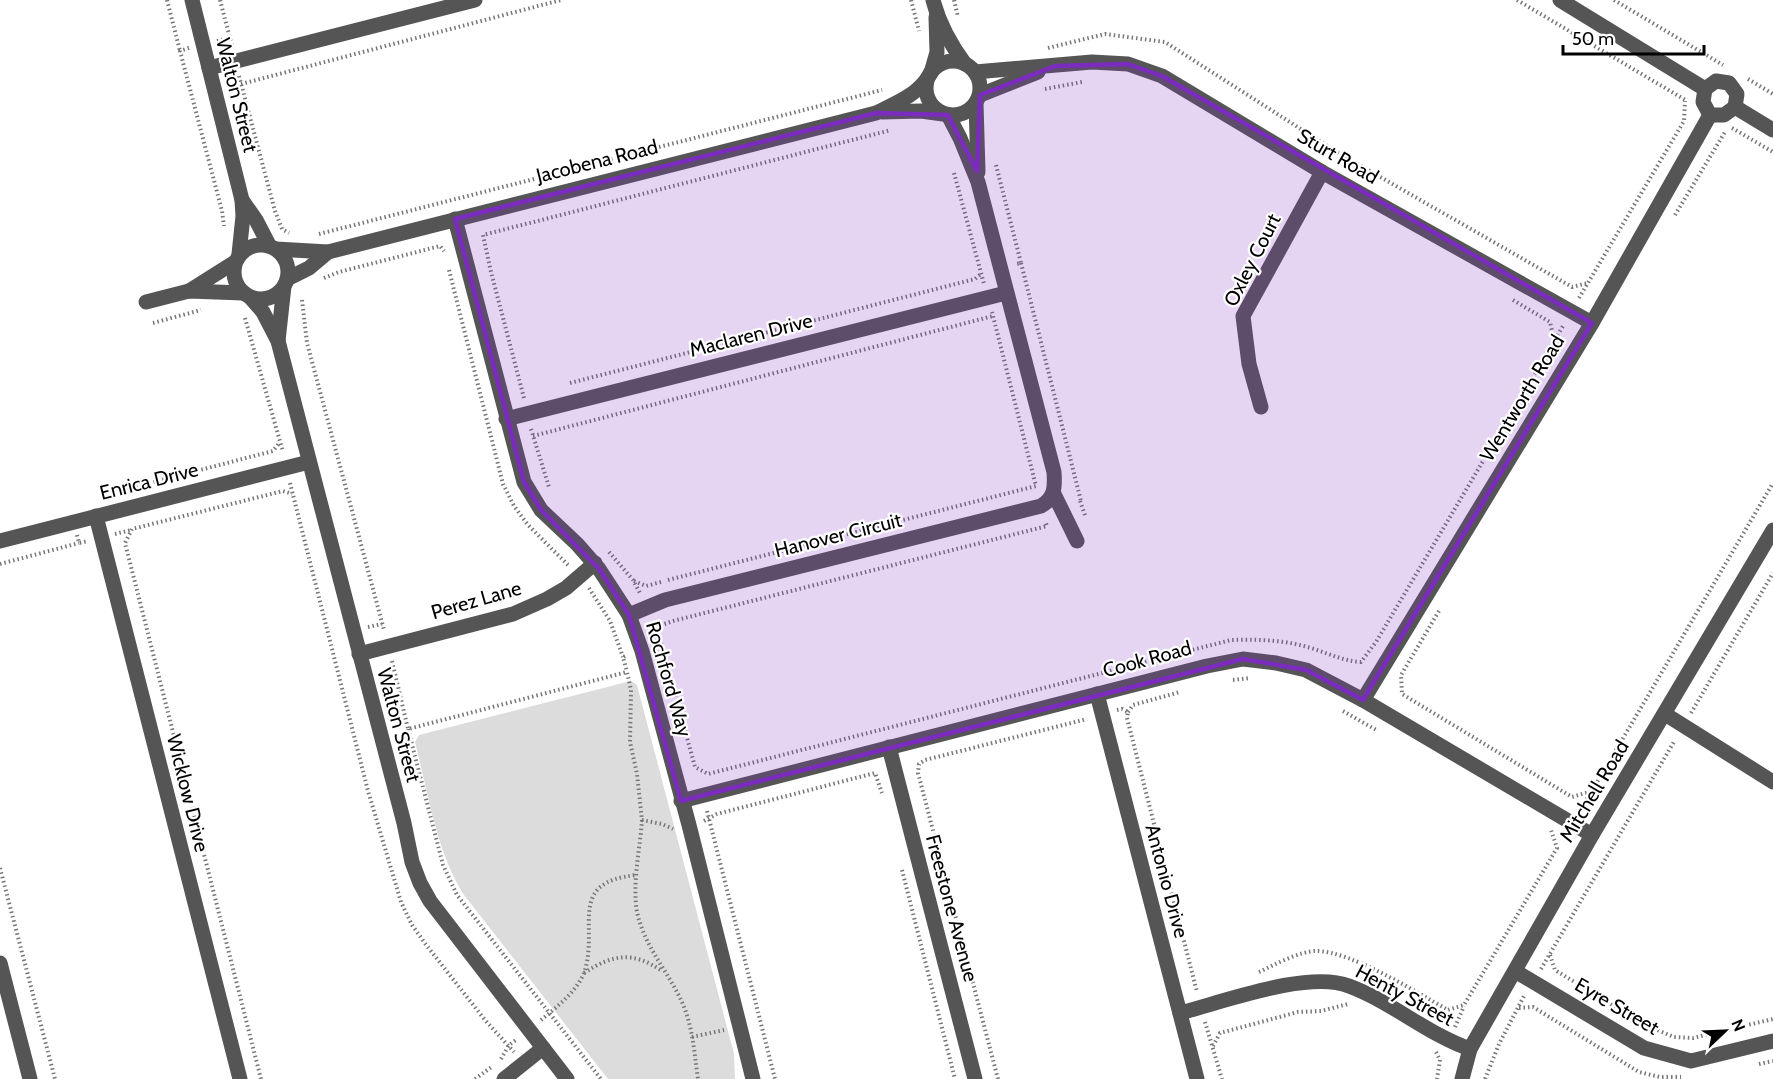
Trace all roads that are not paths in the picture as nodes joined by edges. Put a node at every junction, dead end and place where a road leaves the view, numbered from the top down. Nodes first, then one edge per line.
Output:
1 (192, 0) edge
2 (475, 0) edge
3 (1560, 0) edge
4 (935, 5) edge
5 (1054, 66) junction
6 (209, 68) junction
7 (970, 68) junction
8 (930, 74) junction
9 (1705, 89) junction
10 (978, 99) junction
11 (1735, 107) junction
12 (876, 113) junction
13 (945, 114) junction
14 (1710, 115) junction
15 (1773, 130) edge
16 (1322, 172) junction
17 (978, 182) junction
18 (242, 200) junction
19 (455, 219) junction
20 (273, 247) junction
21 (328, 252) junction
22 (237, 258) junction
23 (285, 282) junction
24 (189, 291) junction
25 (1006, 293) junction
26 (247, 295) junction
27 (146, 302) dead end
28 (1592, 323) junction
29 (278, 341) junction
30 (1261, 407) dead end
31 (506, 419) junction
32 (309, 462) junction
33 (1054, 494) junction
34 (96, 516) junction
35 (1773, 530) edge
36 (0, 541) edge
37 (1077, 541) dead end
38 (595, 563) junction
39 (629, 615) junction
40 (359, 654) junction
41 (1097, 694) junction
42 (1364, 700) junction
43 (1665, 714) junction
44 (889, 747) junction
45 (1773, 782) edge
46 (681, 801) junction
47 (1592, 835) junction
48 (0, 963) edge
49 (1515, 971) junction
50 (1180, 1013) junction
51 (1773, 1041) edge
52 (543, 1048) junction
53 (1470, 1049) junction
54 (30, 1079) edge
55 (240, 1079) edge
56 (504, 1079) edge
57 (567, 1079) edge
58 (753, 1079) edge
59 (975, 1079) edge
60 (1197, 1079) edge
61 (1462, 1079) edge

1 - 6 street, Walton Street
2 - 6 street
3 - 9 street
4 - 7 street
4 - 8 street
5 - 7 street, Sturt Road
5 - 10 street, Sturt Road
5 - 16 street, Sturt Road
6 - 18 street, Walton Street
7 - 8 street
7 - 10 street
8 - 12 street, Jacobena Road
8 - 13 street
9 - 11 street
9 - 14 street
10 - 13 street
10 - 17 street
11 - 14 street
11 - 15 street
12 - 13 street, Jacobena Road
12 - 19 street, Jacobena Road
13 - 17 street
14 - 28 street, Wentworth Road
16 - 28 street, Sturt Road
16 - 30 street, Oxley Court
17 - 25 street
18 - 20 street, Walton Street
18 - 22 street, Walton Street
19 - 21 street, Jacobena Road
19 - 31 street, Rochford Way
20 - 21 street, Jacobena Road
20 - 22 street
20 - 23 street
21 - 23 street, Jacobena Road
22 - 24 street
22 - 26 street
23 - 26 street
23 - 29 street, Walton Street
24 - 26 street
24 - 27 street
25 - 31 street, Maclaren Drive
25 - 33 street
26 - 29 street, Walton Street
28 - 42 street, Wentworth Road
29 - 32 street, Walton Street
31 - 38 street, Rochford Way
32 - 34 street, Enrica Drive
32 - 40 street, Walton Street
33 - 37 street
33 - 39 street, Hanover Circuit
34 - 36 street, Enrica Drive
34 - 55 street, Wicklow Drive
35 - 43 street, Mitchell Road
38 - 39 street, Rochford Way
38 - 40 street, Perez Lane
39 - 46 street, Rochford Way
40 - 52 street, Walton Street
41 - 42 street, Cook Road
41 - 44 street, Cook Road
41 - 50 street, Antonio Drive
42 - 47 street, Cook Road
43 - 45 street
43 - 47 street, Mitchell Road
44 - 46 street, Cook Road
44 - 59 street, Freestone Avenue
46 - 58 street, Rochford Way
47 - 49 street, Mitchell Road
48 - 54 street
49 - 51 street, Eyre Street
49 - 53 street, Mitchell Road
50 - 53 street, Henty Street
50 - 60 street, Antonio Drive
52 - 56 street
52 - 57 street, Walton Street
53 - 61 street, Mitchell Road

